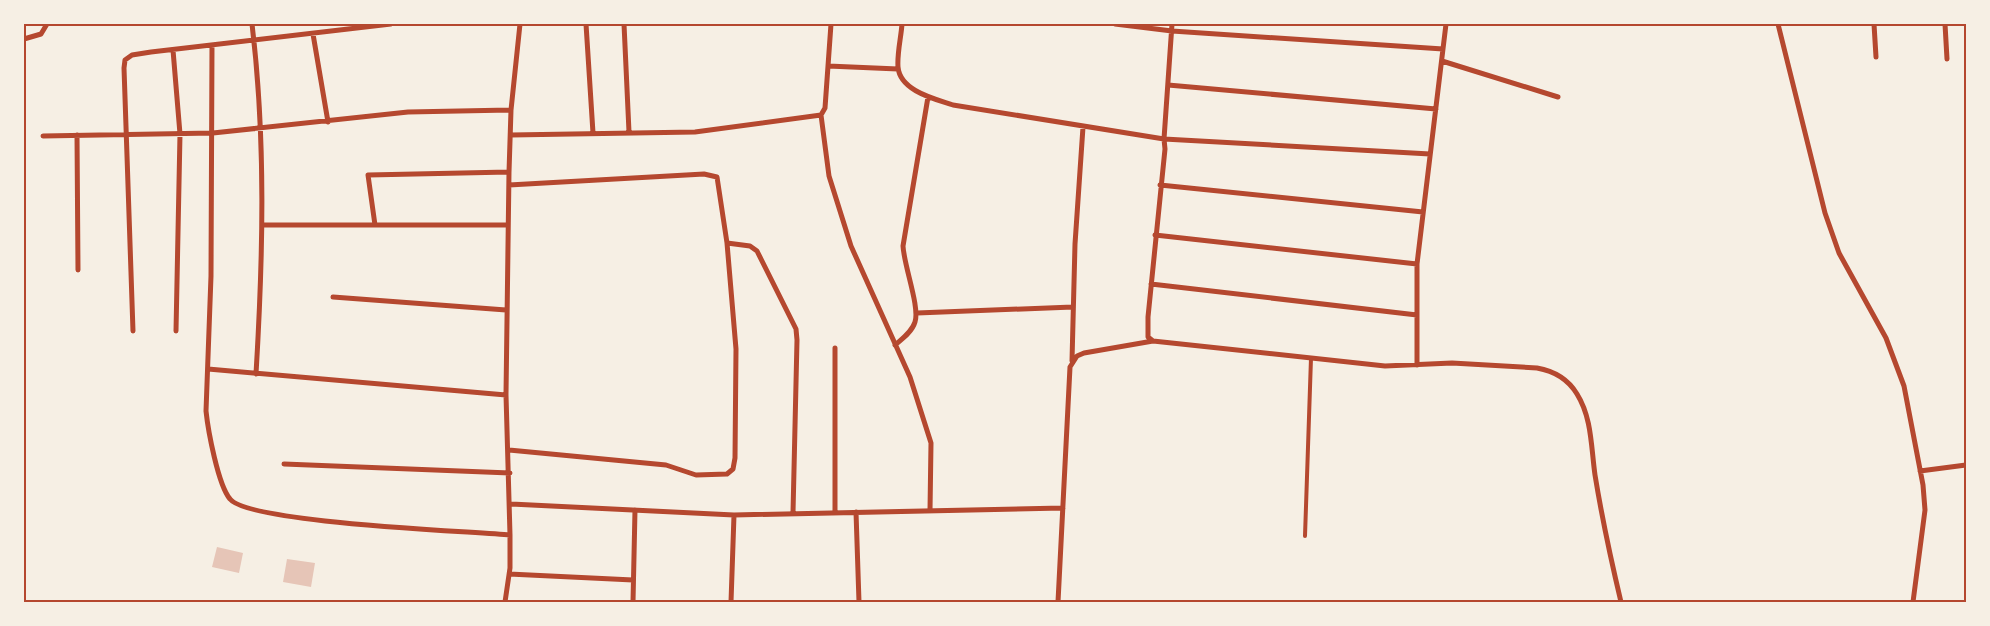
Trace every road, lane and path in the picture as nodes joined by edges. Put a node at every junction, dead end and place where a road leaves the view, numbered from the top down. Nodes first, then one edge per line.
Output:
1 (47, 24) edge
2 (252, 24) edge
3 (391, 24) edge
4 (520, 24) edge
5 (586, 24) edge
6 (624, 24) edge
7 (831, 24) edge
8 (902, 24) edge
9 (1115, 24) edge
10 (1172, 24) edge
11 (1446, 24) edge
12 (1778, 24) edge
13 (1874, 24) edge
14 (1945, 24) edge
15 (357, 26) edge
16 (1172, 31) junction
17 (313, 34) junction
18 (24, 39) edge
19 (254, 40) junction
20 (212, 45) junction
21 (1443, 49) junction
22 (173, 50) junction
23 (1876, 57) dead end
24 (1948, 59) dead end
25 (1442, 61) junction
26 (828, 66) junction
27 (898, 68) junction
28 (1168, 85) junction
29 (928, 97) junction
30 (1558, 97) dead end
31 (1436, 109) junction
32 (511, 110) junction
33 (821, 115) junction
34 (328, 122) junction
35 (1083, 127) junction
36 (259, 129) junction
37 (629, 132) junction
38 (213, 133) junction
39 (593, 133) junction
40 (180, 134) junction
41 (77, 135) junction
42 (127, 135) junction
43 (511, 135) junction
44 (43, 136) dead end
45 (1164, 139) junction
46 (1430, 154) junction
47 (509, 172) junction
48 (509, 185) junction
49 (1160, 185) junction
50 (1423, 212) junction
51 (262, 225) junction
52 (374, 225) junction
53 (508, 225) junction
54 (1155, 235) junction
55 (727, 243) junction
56 (1417, 264) junction
57 (78, 270) dead end
58 (1151, 284) junction
59 (333, 297) dead end
60 (1073, 307) junction
61 (506, 310) junction
62 (917, 313) junction
63 (1417, 315) junction
64 (133, 331) dead end
65 (176, 331) dead end
66 (1154, 341) junction
67 (895, 345) junction
68 (835, 348) dead end
69 (1311, 358) junction
70 (1072, 361) junction
71 (1417, 365) junction
72 (208, 369) junction
73 (256, 374) junction
74 (506, 395) junction
75 (509, 450) junction
76 (284, 464) dead end
77 (1966, 465) edge
78 (1920, 471) junction
79 (510, 472) junction
80 (511, 504) junction
81 (1063, 508) junction
82 (635, 510) junction
83 (930, 511) junction
84 (856, 512) junction
85 (835, 513) junction
86 (793, 514) junction
87 (734, 515) junction
88 (510, 535) junction
89 (1305, 536) dead end
90 (509, 574) junction
91 (633, 580) junction
92 (505, 602) edge
93 (633, 602) edge
94 (731, 602) edge
95 (859, 602) edge
96 (1058, 602) edge
97 (1621, 602) edge
98 (1913, 602) edge

1 - 18 street
2 - 19 street
3 - 15 street
4 - 32 street
5 - 39 street
6 - 37 street
7 - 26 street
8 - 27 street
9 - 16 street
10 - 16 street
11 - 21 street
12 - 78 street
13 - 23 street
14 - 24 street
15 - 17 street
16 - 21 street
16 - 28 street
17 - 19 street
17 - 34 street
19 - 20 street
19 - 36 street
20 - 22 street
20 - 38 street
21 - 25 street
22 - 40 street
22 - 42 street
25 - 30 street
25 - 31 street
26 - 27 street
26 - 33 street
27 - 29 street
28 - 31 street
28 - 45 street
29 - 35 street
29 - 62 street
31 - 46 street
32 - 34 street
32 - 43 street
33 - 37 street
33 - 67 street
34 - 36 street
35 - 45 street
35 - 60 street
36 - 38 street
36 - 51 street
37 - 39 street
38 - 40 street
38 - 72 street
39 - 43 street
40 - 42 street
40 - 65 street
41 - 42 street
41 - 44 street
41 - 57 street
42 - 64 street
43 - 47 street
45 - 46 street
45 - 49 street
46 - 50 street
47 - 48 street
47 - 52 street
48 - 53 street
48 - 55 street
49 - 50 street
49 - 54 street
50 - 56 street
51 - 52 street
51 - 73 street
52 - 53 street
53 - 61 street
54 - 56 street
54 - 58 street
55 - 75 street
55 - 86 street
56 - 63 street
58 - 63 street
58 - 66 street
59 - 61 street
60 - 62 street
60 - 70 street
61 - 74 street
62 - 67 street
63 - 71 street
66 - 69 street
66 - 70 street
67 - 83 street
68 - 85 street
69 - 71 street
69 - 89 lane
70 - 81 street
71 - 97 street
72 - 73 street
72 - 88 street
73 - 74 street
74 - 75 street
75 - 79 street
76 - 79 street
77 - 78 street
78 - 98 street
79 - 80 street
80 - 82 street
80 - 88 street
81 - 83 street
81 - 96 street
82 - 87 street
82 - 91 street
83 - 84 street
84 - 85 street
84 - 95 street
85 - 86 street
86 - 87 street
87 - 94 street
88 - 90 street
90 - 91 street
90 - 92 street
91 - 93 street

